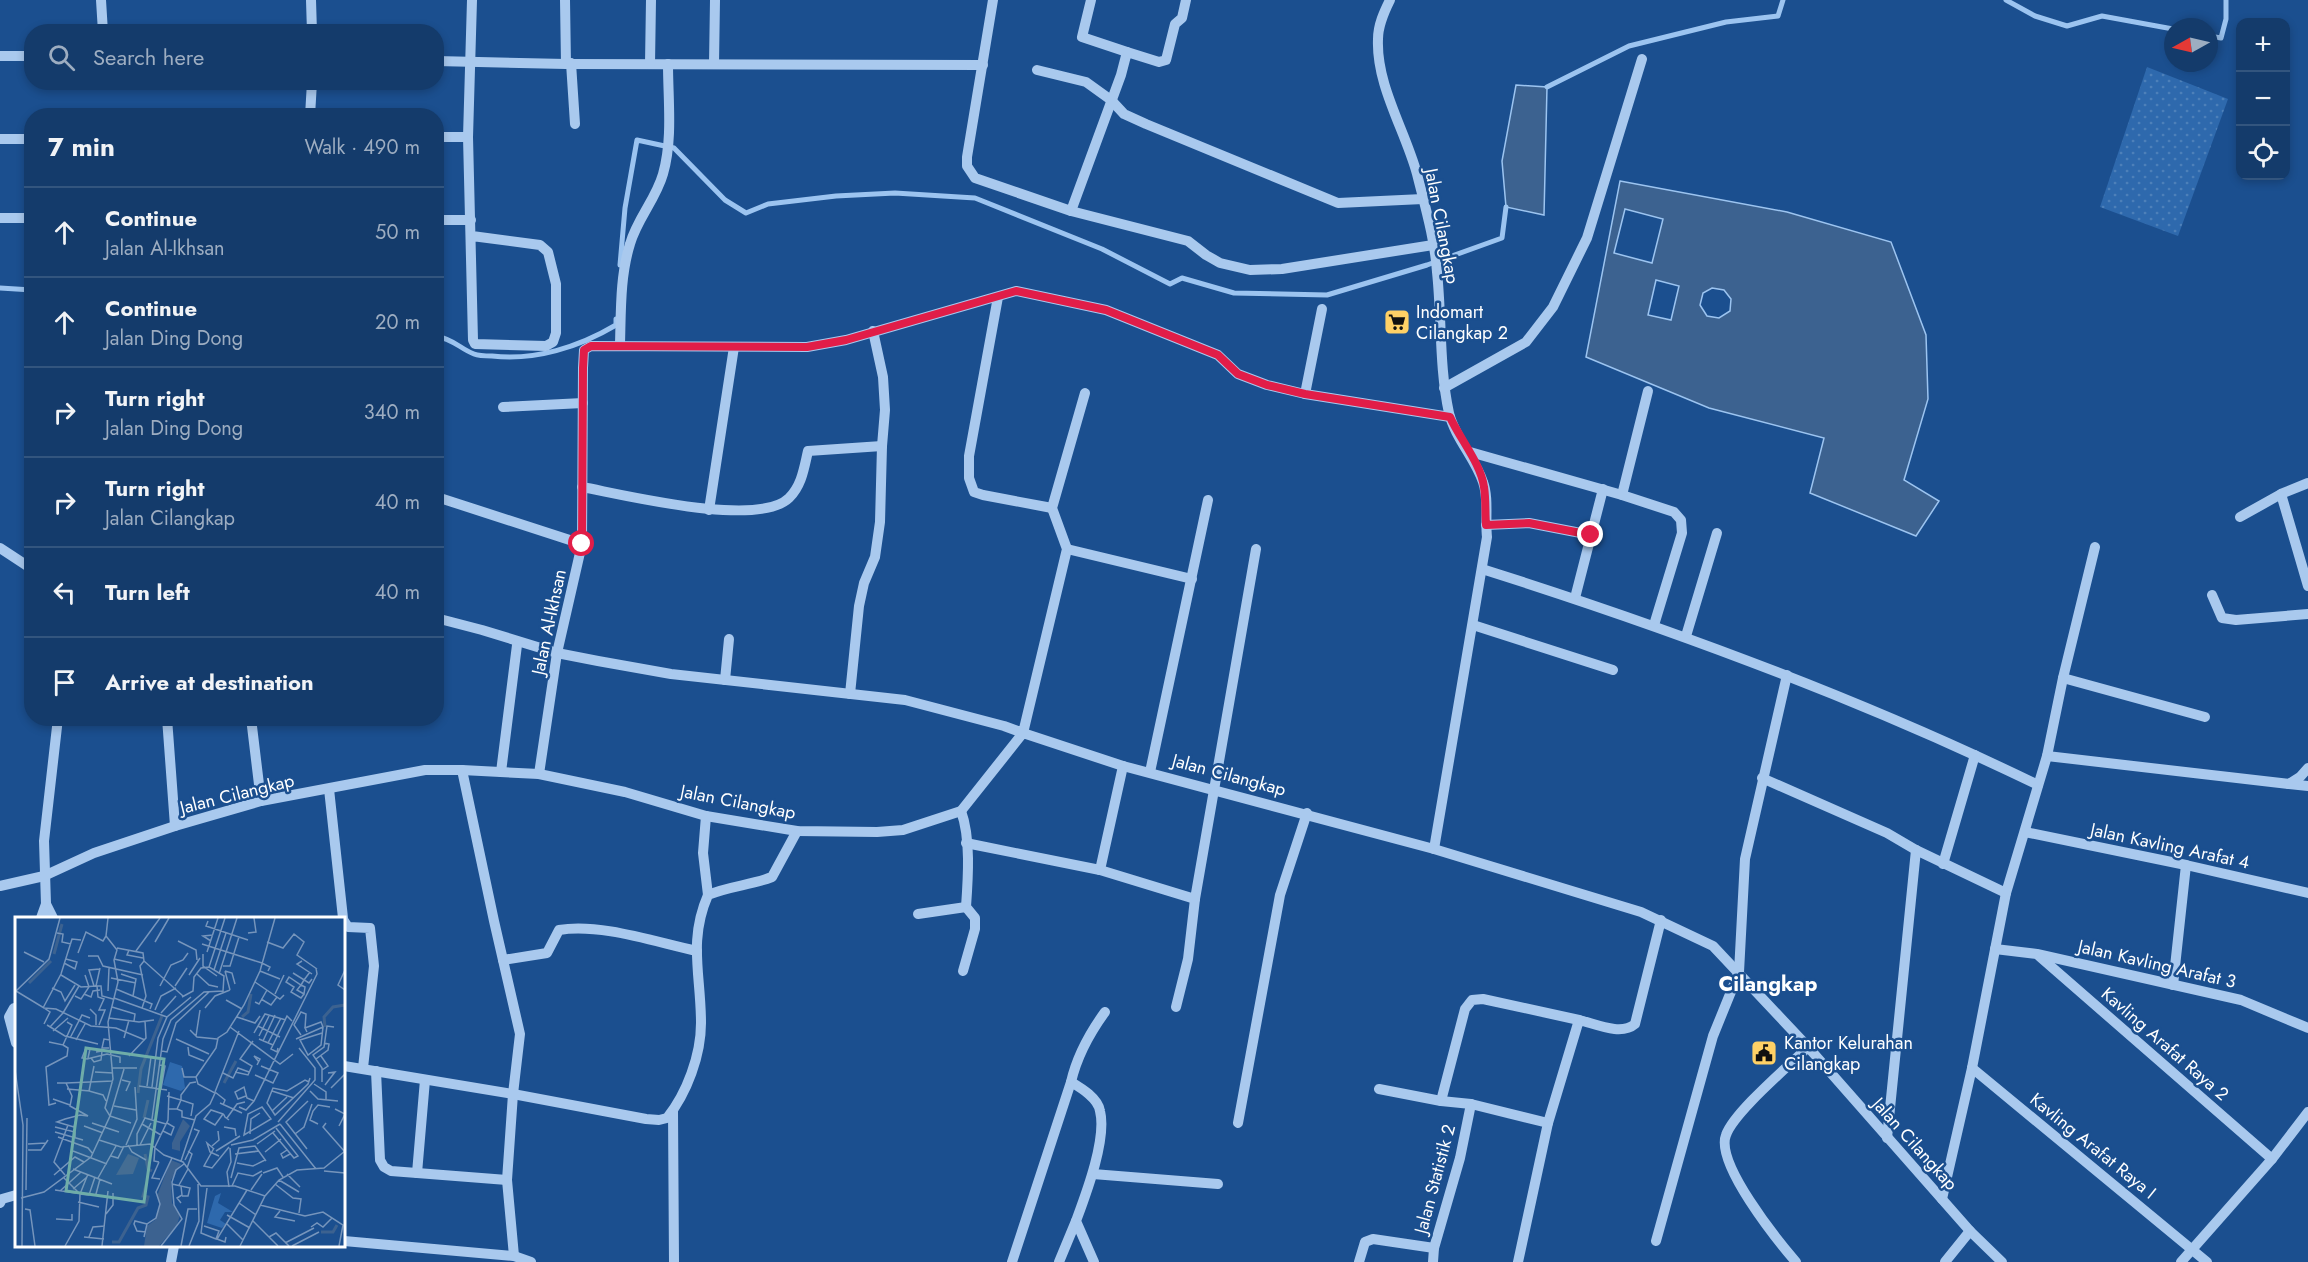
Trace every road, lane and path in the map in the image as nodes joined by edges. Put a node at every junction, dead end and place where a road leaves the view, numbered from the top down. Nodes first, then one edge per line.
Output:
1 (101, 0) edge
2 (311, 0) edge
3 (472, 0) edge
4 (565, 0) edge
5 (651, 0) edge
6 (715, 0) edge
7 (993, 0) edge
8 (1091, 0) edge
9 (1186, 0) edge
10 (1390, 0) edge
11 (102, 24) edge
12 (312, 24) edge
13 (1127, 52) junction
14 (0, 56) edge
15 (24, 56) edge
16 (1642, 59) dead end
17 (444, 61) edge
18 (472, 62) junction
19 (568, 64) junction
20 (651, 64) junction
21 (668, 64) junction
22 (714, 64) junction
23 (983, 65) junction
24 (1037, 70) dead end
25 (312, 90) edge
26 (1111, 100) junction
27 (310, 108) edge
28 (575, 124) dead end
29 (444, 137) edge
30 (468, 137) junction
31 (0, 139) edge
32 (24, 139) edge
33 (1423, 199) junction
34 (1071, 211) junction
35 (0, 218) edge
36 (24, 218) edge
37 (471, 219) junction
38 (444, 220) edge
39 (471, 236) junction
40 (1434, 251) junction
41 (998, 297) junction
42 (1322, 309) dead end
43 (873, 331) junction
44 (620, 344) junction
45 (734, 347) junction
46 (1444, 388) junction
47 (1647, 391) dead end
48 (1085, 393) dead end
49 (1305, 394) junction
50 (584, 403) junction
51 (504, 407) dead end
52 (1450, 417) junction
53 (882, 446) junction
54 (1470, 452) junction
55 (2308, 483) edge
56 (582, 487) junction
57 (1603, 489) junction
58 (2281, 494) junction
59 (1622, 495) junction
60 (444, 499) edge
61 (1208, 500) dead end
62 (1053, 508) junction
63 (709, 510) junction
64 (2240, 517) dead end
65 (1486, 525) junction
66 (1717, 532) dead end
67 (1591, 535) junction
68 (582, 544) junction
69 (2095, 547) dead end
70 (0, 548) edge
71 (1067, 549) junction
72 (1256, 549) dead end
73 (24, 564) edge
74 (1482, 569) junction
75 (1192, 579) junction
76 (2308, 586) edge
77 (2212, 595) dead end
78 (1575, 598) junction
79 (2308, 614) edge
80 (444, 620) edge
81 (1473, 625) junction
82 (1654, 625) junction
83 (1686, 636) junction
84 (729, 639) dead end
85 (517, 645) dead end
86 (557, 653) junction
87 (1613, 670) dead end
88 (1787, 675) junction
89 (2063, 678) junction
90 (725, 680) junction
91 (850, 694) junction
92 (2205, 717) dead end
93 (57, 726) edge
94 (168, 726) edge
95 (252, 726) edge
96 (1023, 733) junction
97 (1976, 755) junction
98 (2047, 756) junction
99 (1123, 766) junction
100 (2308, 768) edge
101 (462, 770) junction
102 (501, 772) junction
103 (1150, 772) junction
104 (538, 774) junction
105 (1762, 778) junction
106 (2289, 784) junction
107 (2038, 785) junction
108 (2308, 786) edge
109 (328, 789) junction
110 (1215, 789) junction
111 (261, 801) junction
112 (961, 811) junction
113 (1307, 813) junction
114 (706, 816) junction
115 (175, 826) junction
116 (797, 831) junction
117 (2025, 832) junction
118 (966, 843) junction
119 (1434, 849) junction
120 (1916, 850) junction
121 (1943, 864) junction
122 (2186, 865) junction
123 (1100, 870) junction
124 (44, 876) junction
125 (0, 886) edge
126 (2006, 893) junction
127 (2308, 893) edge
128 (708, 894) junction
129 (1195, 899) junction
130 (46, 904) junction
131 (966, 907) junction
132 (918, 914) dead end
133 (41, 917) edge
134 (52, 917) edge
135 (343, 917) edge
136 (1661, 920) junction
137 (345, 923) edge
138 (1995, 949) junction
139 (697, 951) junction
140 (2037, 954) junction
141 (503, 960) junction
142 (963, 971) dead end
143 (1739, 972) junction
144 (2174, 985) junction
145 (1176, 1007) dead end
146 (15, 1008) edge
147 (1105, 1012) dead end
148 (1579, 1020) junction
149 (2308, 1028) edge
150 (15, 1039) edge
151 (1808, 1047) junction
152 (345, 1066) edge
153 (363, 1068) junction
154 (1972, 1068) junction
155 (376, 1071) junction
156 (425, 1080) junction
157 (1071, 1082) junction
158 (1379, 1089) dead end
159 (513, 1094) junction
160 (1441, 1101) junction
161 (1471, 1104) junction
162 (673, 1111) junction
163 (2308, 1112) edge
164 (1238, 1123) dead end
165 (1548, 1123) junction
166 (1887, 1138) junction
167 (2272, 1160) junction
168 (417, 1173) junction
169 (1093, 1174) junction
170 (507, 1180) junction
171 (1218, 1184) dead end
172 (15, 1195) edge
173 (1942, 1199) junction
174 (0, 1203) edge
175 (1076, 1221) junction
176 (1970, 1231) junction
177 (345, 1241) edge
178 (1656, 1241) dead end
179 (174, 1247) edge
180 (1434, 1248) junction
181 (2193, 1250) junction
182 (514, 1256) junction
183 (171, 1262) edge
184 (531, 1262) edge
185 (674, 1262) edge
186 (1012, 1262) edge
187 (1059, 1262) edge
188 (1094, 1262) edge
189 (1359, 1262) edge
190 (1433, 1262) edge
191 (1518, 1262) edge
192 (1795, 1262) edge
193 (1945, 1262) edge
194 (2002, 1262) edge
195 (2181, 1262) edge
196 (2208, 1262) edge

1 - 11 street
2 - 12 street
3 - 18 street
4 - 19 street
5 - 20 street
6 - 22 street
7 - 23 street
8 - 13 street
9 - 13 street
10 - 33 street, Jalan Cilangkap
13 - 26 street
14 - 15 street
16 - 46 street
17 - 18 street
18 - 19 street
18 - 30 street
19 - 20 street
19 - 28 street
20 - 21 street
21 - 22 street
21 - 44 street
22 - 23 street
23 - 34 street
24 - 26 street
25 - 27 street
26 - 33 street
26 - 34 street
29 - 30 street
30 - 37 street
31 - 32 street
33 - 40 street, Jalan Cilangkap
34 - 40 street
35 - 36 street
37 - 38 street
37 - 39 street
39 - 39 street
40 - 46 street, Jalan Cilangkap
41 - 43 street
41 - 49 street
41 - 62 street
42 - 49 street
43 - 45 street
43 - 53 street
44 - 45 street
44 - 50 street, Jalan Al-Ikhsan
45 - 63 street
46 - 52 street, Jalan Cilangkap
47 - 59 street
48 - 62 street
49 - 52 street
50 - 51 street
50 - 56 street, Jalan Al-Ikhsan
52 - 54 street, Jalan Cilangkap
53 - 63 street
53 - 91 street
54 - 57 street
54 - 65 street, Jalan Cilangkap
55 - 58 street
56 - 63 street
56 - 68 street, Jalan Al-Ikhsan
57 - 59 street
57 - 67 street
58 - 64 street
58 - 76 street
59 - 82 street
60 - 68 street
61 - 75 street
62 - 71 street
65 - 67 street
65 - 74 street, Jalan Cilangkap
66 - 83 street
67 - 78 street
68 - 86 street, Jalan Al-Ikhsan
69 - 89 street
70 - 73 street
71 - 75 street
71 - 96 street
72 - 110 street
74 - 78 street
74 - 81 street, Jalan Cilangkap
75 - 103 street
77 - 79 street
78 - 82 street
80 - 86 street, Jalan Cilangkap
81 - 87 street
81 - 119 street, Jalan Cilangkap
82 - 83 street
83 - 88 street
84 - 90 street
85 - 102 street
86 - 90 street, Jalan Cilangkap
86 - 104 street, Jalan Al-Ikhsan
88 - 97 street
88 - 105 street
89 - 92 street
89 - 98 street
90 - 91 street, Jalan Cilangkap
91 - 96 street, Jalan Cilangkap
93 - 124 street
94 - 115 street
95 - 111 street
96 - 99 street, Jalan Cilangkap
96 - 112 street
97 - 107 street
97 - 121 street
98 - 106 street
98 - 107 street
99 - 103 street, Jalan Cilangkap
99 - 123 street
100 - 106 street
101 - 102 street, Jalan Cilangkap
101 - 109 street, Jalan Cilangkap
101 - 141 street
102 - 104 street, Jalan Cilangkap
103 - 110 street, Jalan Cilangkap
104 - 114 street, Jalan Cilangkap
105 - 120 street
105 - 143 street
106 - 108 street
107 - 117 street
109 - 111 street, Jalan Cilangkap
109 - 135 street
110 - 113 street, Jalan Cilangkap
110 - 129 street
111 - 115 street, Jalan Cilangkap
112 - 116 street, Jalan Cilangkap
112 - 118 street
113 - 119 street, Jalan Cilangkap
113 - 164 street
114 - 116 street, Jalan Cilangkap
114 - 128 street
115 - 124 street, Jalan Cilangkap
116 - 128 street
117 - 122 street, Jalan Kavling Arafat 4
117 - 126 street
118 - 123 street
118 - 131 street
119 - 136 street, Jalan Cilangkap
120 - 121 street
120 - 166 street
121 - 126 street
122 - 127 street, Jalan Kavling Arafat 4
122 - 144 street
123 - 129 street
124 - 125 street, Jalan Cilangkap
124 - 130 street
126 - 138 street
128 - 139 street
129 - 145 street
130 - 133 street
130 - 134 street
131 - 132 street
131 - 142 street
136 - 143 street, Jalan Cilangkap
136 - 148 street
137 - 153 street
138 - 140 street, Jalan Kavling Arafat 3
138 - 154 street
139 - 141 street
139 - 162 street
140 - 144 street, Jalan Kavling Arafat 3
140 - 167 street, Kavling Arafat Raya 2
141 - 159 street
143 - 151 street, Jalan Cilangkap
143 - 178 street
144 - 149 street, Jalan Kavling Arafat 3
146 - 150 street
147 - 157 street
148 - 160 street
148 - 165 street
151 - 166 street, Jalan Cilangkap
151 - 192 street
152 - 153 street
153 - 155 street
154 - 173 street
154 - 181 street, Kavling Arafat Raya I
155 - 156 street
155 - 168 street
156 - 159 street
156 - 168 street
157 - 169 street
157 - 186 street
158 - 160 street
159 - 162 street
159 - 170 street
160 - 161 street
161 - 165 street
161 - 180 street, Jalan Statistik 2
162 - 185 street
163 - 167 street
165 - 191 street
166 - 173 street, Jalan Cilangkap
167 - 181 street
168 - 170 street
169 - 171 street
169 - 175 street
170 - 182 street
172 - 174 street
173 - 176 street, Jalan Cilangkap
175 - 187 street
175 - 188 street
176 - 193 street
176 - 194 street, Jalan Cilangkap
177 - 182 street
179 - 183 street
180 - 189 street
180 - 190 street, Jalan Statistik 2
181 - 195 street
181 - 196 street, Kavling Arafat Raya I
182 - 184 street

